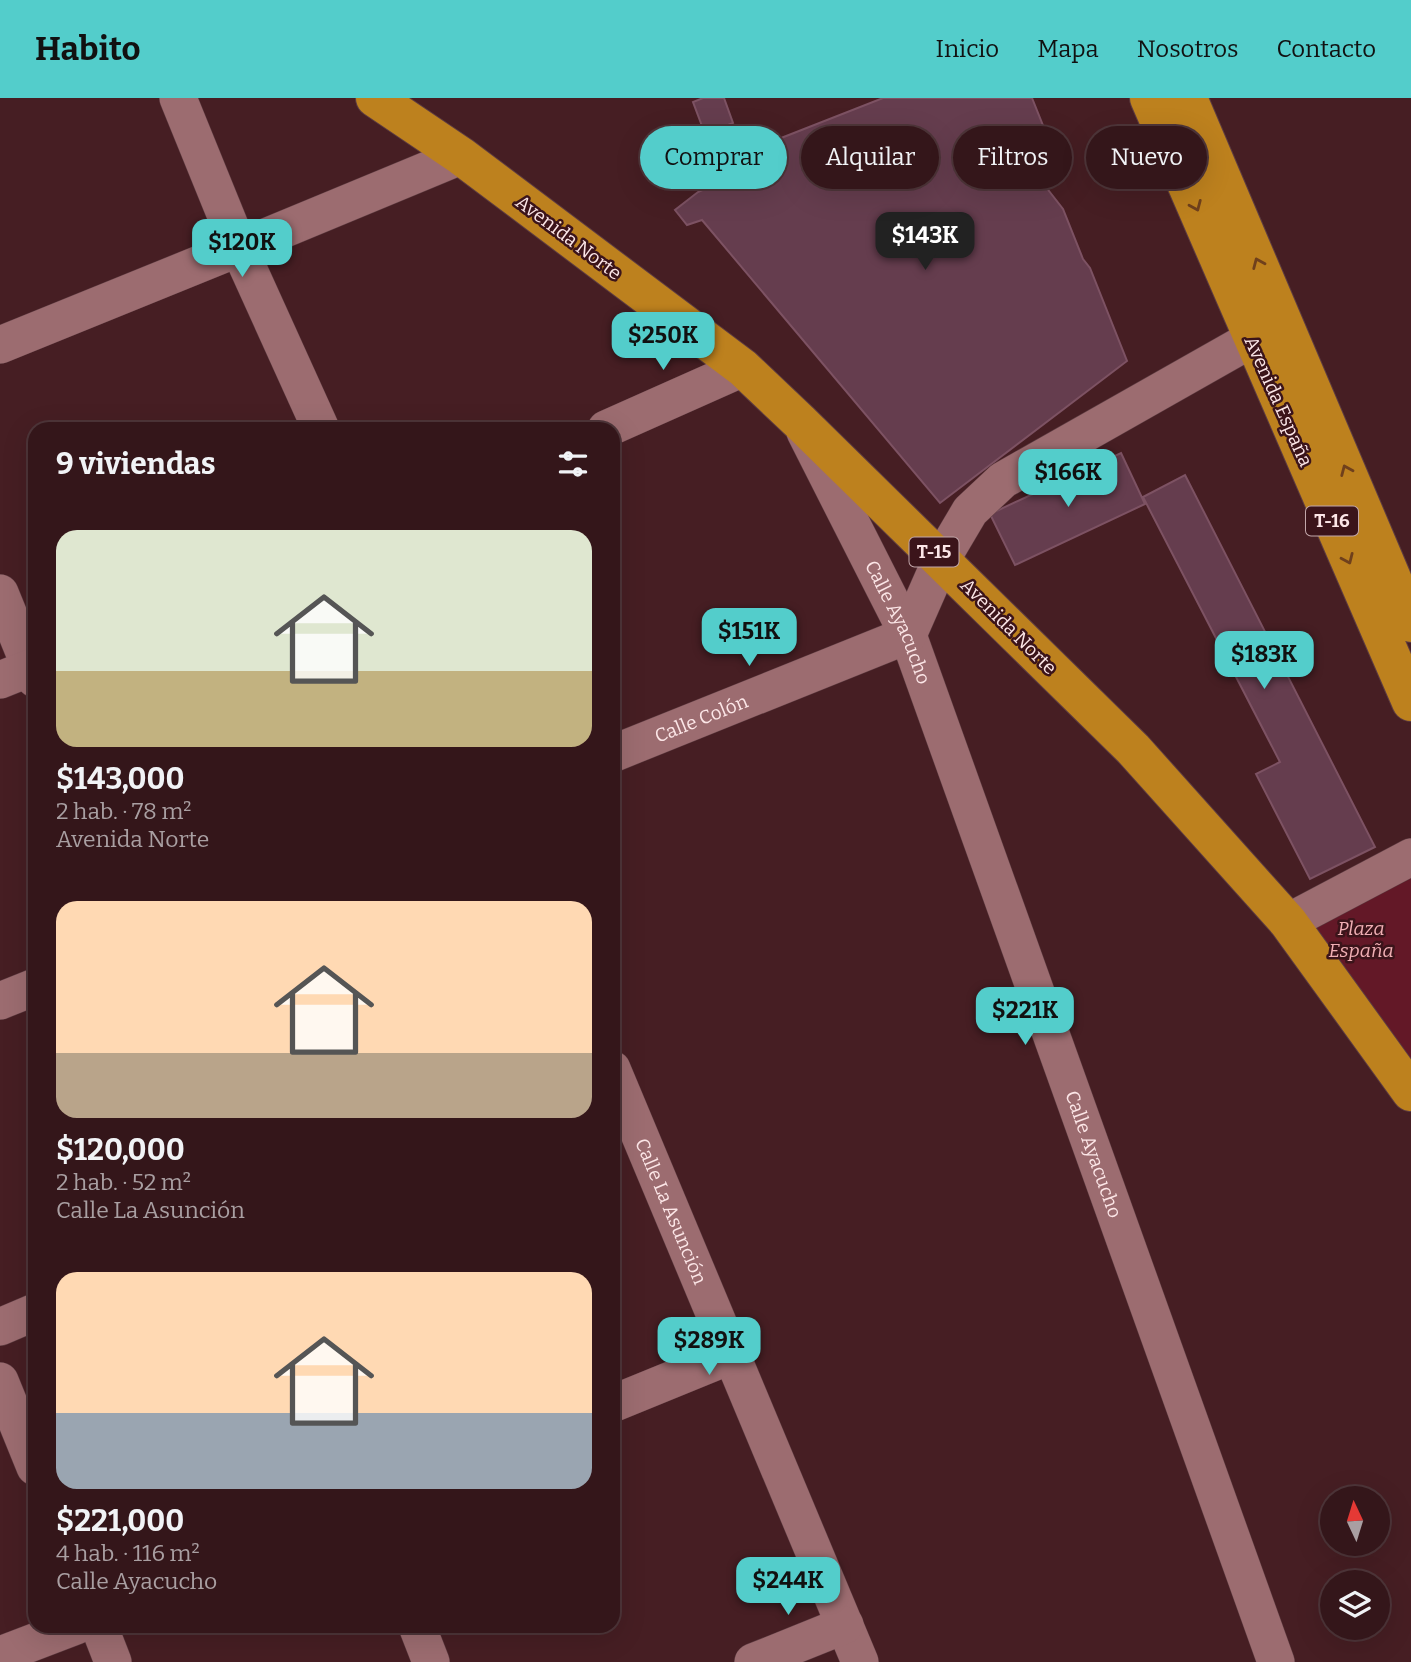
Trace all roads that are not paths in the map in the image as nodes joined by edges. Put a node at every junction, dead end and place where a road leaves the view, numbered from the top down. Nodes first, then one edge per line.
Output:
1 (178, 98) edge
2 (374, 98) edge
3 (1149, 98) edge
4 (1188, 98) edge
5 (461, 156) junction
6 (239, 248) junction
7 (1269, 332) junction
8 (0, 345) edge
9 (743, 368) junction
10 (318, 422) edge
11 (800, 422) junction
12 (620, 423) edge
13 (941, 560) junction
14 (0, 593) edge
15 (1411, 623) edge
16 (908, 635) junction
17 (25, 673) edge
18 (1411, 702) edge
19 (620, 751) edge
20 (1411, 858) edge
21 (1288, 922) junction
22 (28, 990) edge
23 (0, 1001) edge
24 (620, 1089) edge
25 (1411, 1092) edge
26 (28, 1315) edge
27 (0, 1326) edge
28 (732, 1355) junction
29 (0, 1381) edge
30 (620, 1401) edge
31 (28, 1451) edge
32 (845, 1625) junction
33 (58, 1633) edge
34 (102, 1633) edge
35 (419, 1633) edge
36 (0, 1655) edge
37 (113, 1662) edge
38 (431, 1662) edge
39 (753, 1662) edge
40 (860, 1662) edge
41 (1276, 1662) edge

1 - 6 street
2 - 5 highway, Avenida Norte / T-15
3 -> 7 highway, Avenida España / T-16
7 -> 4 highway, Avenida España / T-16
5 - 6 street
5 - 9 highway, Avenida Norte / T-15
6 - 8 street
6 - 10 street
7 - 13 street
15 -> 7 highway, Avenida España / T-16
7 -> 18 highway, Avenida España / T-16
9 - 11 highway, Avenida Norte / T-15
9 - 12 street
11 - 13 highway, Avenida Norte / T-15
11 - 16 street, Calle Ayacucho
13 - 16 street
13 - 21 highway, Avenida Norte / T-15
14 - 17 street
16 - 19 street, Calle Colón
16 - 41 street, Calle Ayacucho
20 - 21 street
21 - 25 highway, Avenida Norte / T-15
22 - 23 street
24 - 28 street, Calle La Asunción
26 - 27 street
28 - 30 street
28 - 32 street, Calle La Asunción
29 - 31 street
32 - 39 street
32 - 40 street, Calle La Asunción
33 - 36 street
34 - 37 street
35 - 38 street

